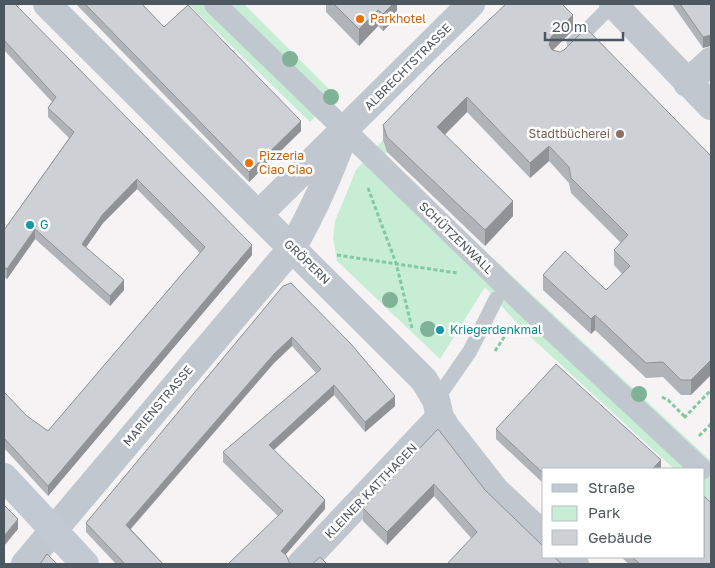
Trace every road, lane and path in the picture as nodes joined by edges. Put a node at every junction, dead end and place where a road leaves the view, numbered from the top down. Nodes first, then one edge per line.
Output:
1 (47, 4) edge
2 (215, 4) edge
3 (471, 4) edge
4 (613, 4) edge
5 (562, 54) edge
6 (711, 61) edge
7 (687, 83) junction
8 (711, 106) edge
9 (346, 129) junction
10 (305, 169) junction
11 (366, 183) dead end
12 (258, 214) junction
13 (292, 248) junction
14 (396, 263) junction
15 (498, 290) junction
16 (412, 331) dead end
17 (711, 390) edge
18 (438, 409) junction
19 (665, 436) junction
20 (700, 468) edge
21 (4, 477) edge
22 (54, 530) junction
23 (542, 534) edge
24 (25, 564) edge
25 (85, 564) edge
26 (301, 564) edge

1 - 12 street, GRÖPERN
2 - 9 street, SCHÜTZENWALL
3 - 9 street, ALBRECHTSTRASSE
4 - 5 lane
4 - 7 street
6 - 7 street
7 - 8 street
9 - 10 street, ALBRECHTSTRASSE
9 - 13 street, ALBRECHTSTRASSE
9 - 15 street, SCHÜTZENWALL
10 - 12 street, ALBRECHTSTRASSE
10 - 13 street, ALBRECHTSTRASSE
11 - 14 path
12 - 13 street, GRÖPERN
13 - 14 path
13 - 18 street, GRÖPERN
13 - 22 street, MARIENSTRASSE
14 - 15 path
14 - 16 path
15 - 18 lane
15 - 19 street, SCHÜTZENWALL
17 - 19 path
18 - 23 street, GRÖPERN
18 - 26 street, KLEINER KATTHAGEN
19 - 20 street, SCHÜTZENWALL
21 - 22 main road
22 - 24 street, MARIENSTRASSE
22 - 25 main road

